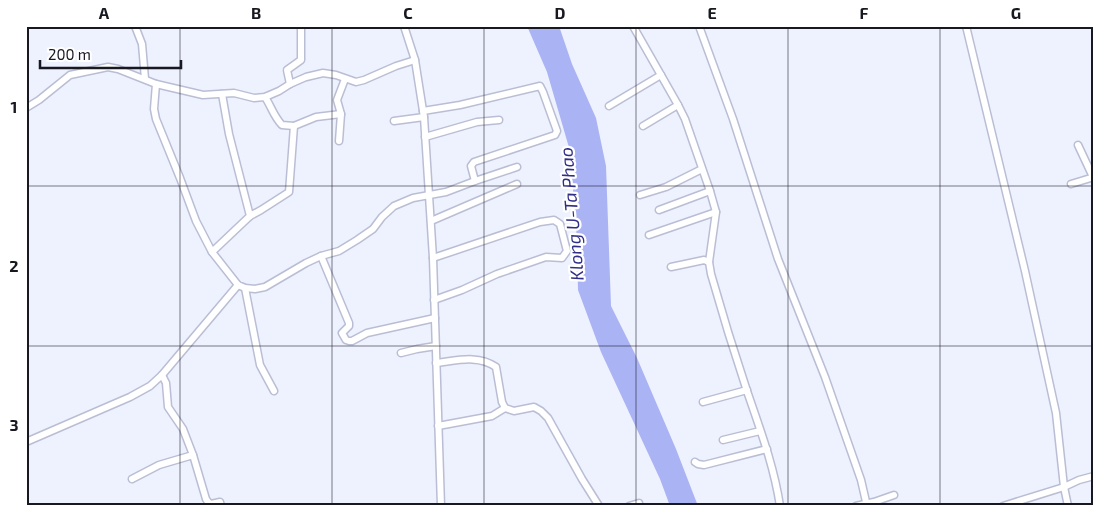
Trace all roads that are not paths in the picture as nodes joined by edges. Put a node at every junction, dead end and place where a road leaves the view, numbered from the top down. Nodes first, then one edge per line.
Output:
1 (135, 26) edge
2 (301, 26) edge
3 (404, 26) edge
4 (633, 26) edge
5 (699, 26) edge
6 (966, 26) edge
7 (415, 60) junction
8 (661, 75) junction
9 (145, 79) junction
10 (345, 79) junction
11 (156, 84) junction
12 (290, 84) junction
13 (222, 94) junction
14 (265, 97) junction
15 (678, 104) junction
16 (609, 106) dead end
17 (26, 108) edge
18 (341, 114) junction
19 (424, 114) junction
20 (499, 120) dead end
21 (394, 122) dead end
22 (294, 126) junction
23 (643, 126) dead end
24 (425, 137) junction
25 (338, 141) dead end
26 (1078, 145) dead end
27 (517, 167) dead end
28 (702, 169) junction
29 (1093, 177) edge
30 (475, 181) junction
31 (517, 184) dead end
32 (1071, 184) dead end
33 (710, 190) junction
34 (429, 194) junction
35 (640, 195) dead end
36 (659, 210) dead end
37 (716, 212) junction
38 (250, 216) junction
39 (431, 220) junction
40 (649, 234) dead end
41 (212, 252) junction
42 (321, 256) junction
43 (433, 258) junction
44 (709, 262) junction
45 (671, 267) dead end
46 (242, 287) junction
47 (434, 300) junction
48 (435, 318) junction
49 (436, 346) junction
50 (401, 353) dead end
51 (436, 363) junction
52 (162, 375) junction
53 (747, 390) junction
54 (274, 391) dead end
55 (703, 402) dead end
56 (505, 408) junction
57 (438, 426) junction
58 (760, 431) junction
59 (723, 440) dead end
60 (26, 442) edge
61 (767, 449) junction
62 (192, 455) junction
63 (695, 462) dead end
64 (1094, 476) edge
65 (132, 479) dead end
66 (1064, 487) junction
67 (894, 495) dead end
68 (639, 503) dead end
69 (866, 504) edge
70 (221, 506) edge
71 (441, 506) edge
72 (599, 506) edge
73 (630, 506) edge
74 (780, 506) edge
75 (856, 506) edge
76 (1003, 506) edge
77 (1068, 506) edge

1 - 9 street
2 - 12 street
3 - 7 street
4 - 8 street
5 - 69 street
6 - 66 street
7 - 10 street
7 - 19 street
8 - 15 street
8 - 16 street
9 - 11 street
9 - 17 street
10 - 12 street
10 - 18 street
11 - 13 street
11 - 41 street
12 - 14 street
13 - 14 street
13 - 38 street
14 - 22 street
15 - 23 street
15 - 28 street
18 - 22 street
18 - 25 street
19 - 21 street
19 - 24 street
19 - 30 street
20 - 24 street
22 - 38 street
24 - 34 street
26 - 29 street
27 - 30 street
28 - 33 street
28 - 35 street
29 - 32 street
30 - 34 street
31 - 39 street
33 - 36 street
33 - 37 street
34 - 39 street
34 - 42 street
37 - 40 street
37 - 44 street
38 - 41 street
39 - 43 street
41 - 46 street
42 - 46 street
42 - 48 street
43 - 47 street
43 - 47 street
44 - 45 street
44 - 53 street
46 - 52 street
46 - 54 street
47 - 48 street
48 - 49 street
49 - 50 street
49 - 51 street
51 - 56 street
51 - 57 street
52 - 60 street
52 - 62 street
53 - 55 street
53 - 58 street
56 - 57 street
56 - 72 street
57 - 71 street
58 - 59 street
58 - 61 street
61 - 63 street
61 - 74 street
62 - 65 street
62 - 70 street
64 - 66 street
66 - 76 street
66 - 77 street
67 - 69 street
68 - 73 street
69 - 75 street

